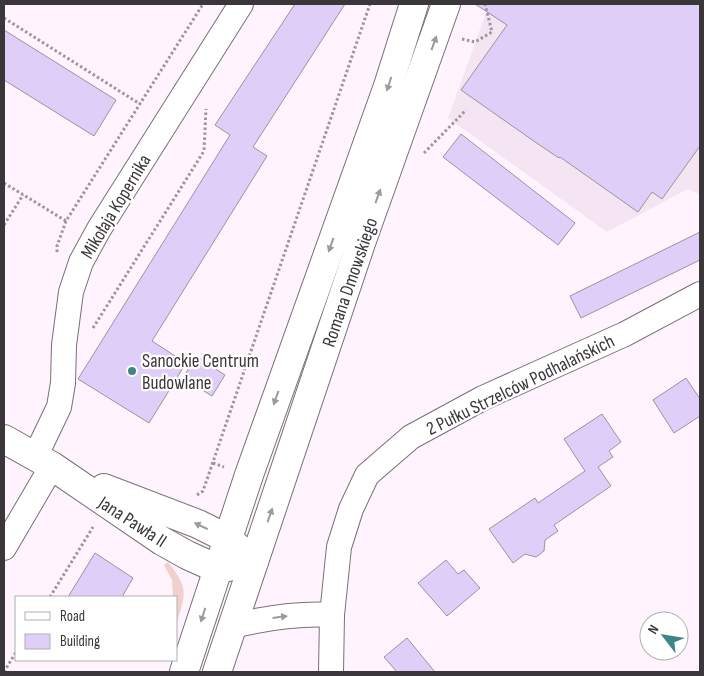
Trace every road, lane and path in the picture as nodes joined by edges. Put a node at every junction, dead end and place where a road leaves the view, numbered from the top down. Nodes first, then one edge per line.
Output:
1 (203, 4) edge
2 (241, 4) edge
3 (370, 4) edge
4 (414, 4) edge
5 (446, 4) edge
6 (485, 4) edge
7 (4, 18) edge
8 (462, 39) dead end
9 (140, 104) junction
10 (206, 106) dead end
11 (466, 110) dead end
12 (421, 155) dead end
13 (4, 183) edge
14 (23, 195) junction
15 (4, 225) edge
16 (700, 294) edge
17 (90, 333) dead end
18 (4, 439) edge
19 (44, 462) junction
20 (195, 495) dead end
21 (93, 527) dead end
22 (228, 539) junction
23 (4, 548) edge
24 (254, 562) junction
25 (218, 569) junction
26 (51, 596) edge
27 (332, 615) junction
28 (232, 626) junction
29 (15, 654) edge
30 (4, 672) edge
31 (184, 672) edge
32 (217, 672) edge
33 (331, 672) edge

1 - 9 path
2 - 19 street, Mikołaja Kopernika
3 - 20 path
4 -> 22 main road, Romana Dmowskiego
24 -> 5 main road, Romana Dmowskiego
6 - 8 path
7 - 9 path
9 - 14 path
10 - 17 path
11 - 12 path
13 - 14 path
14 - 15 path
16 - 27 street, 2 Pułku Strzelców Podhalańskich
18 - 19 main road, Jana Pawła II
22 -> 19 main road, Jana Pawła II
19 - 23 street, Mikołaja Kopernika
19 - 25 main road, Jana Pawła II
21 - 26 path
22 - 24 main road
22 - 25 main road, Romana Dmowskiego
24 - 25 main road
24 - 28 main road, Romana Dmowskiego
25 -> 31 main road, Romana Dmowskiego
28 -> 27 street
27 - 33 street, 2 Pułku Strzelców Podhalańskich
28 - 32 main road, Romana Dmowskiego
29 - 30 path

